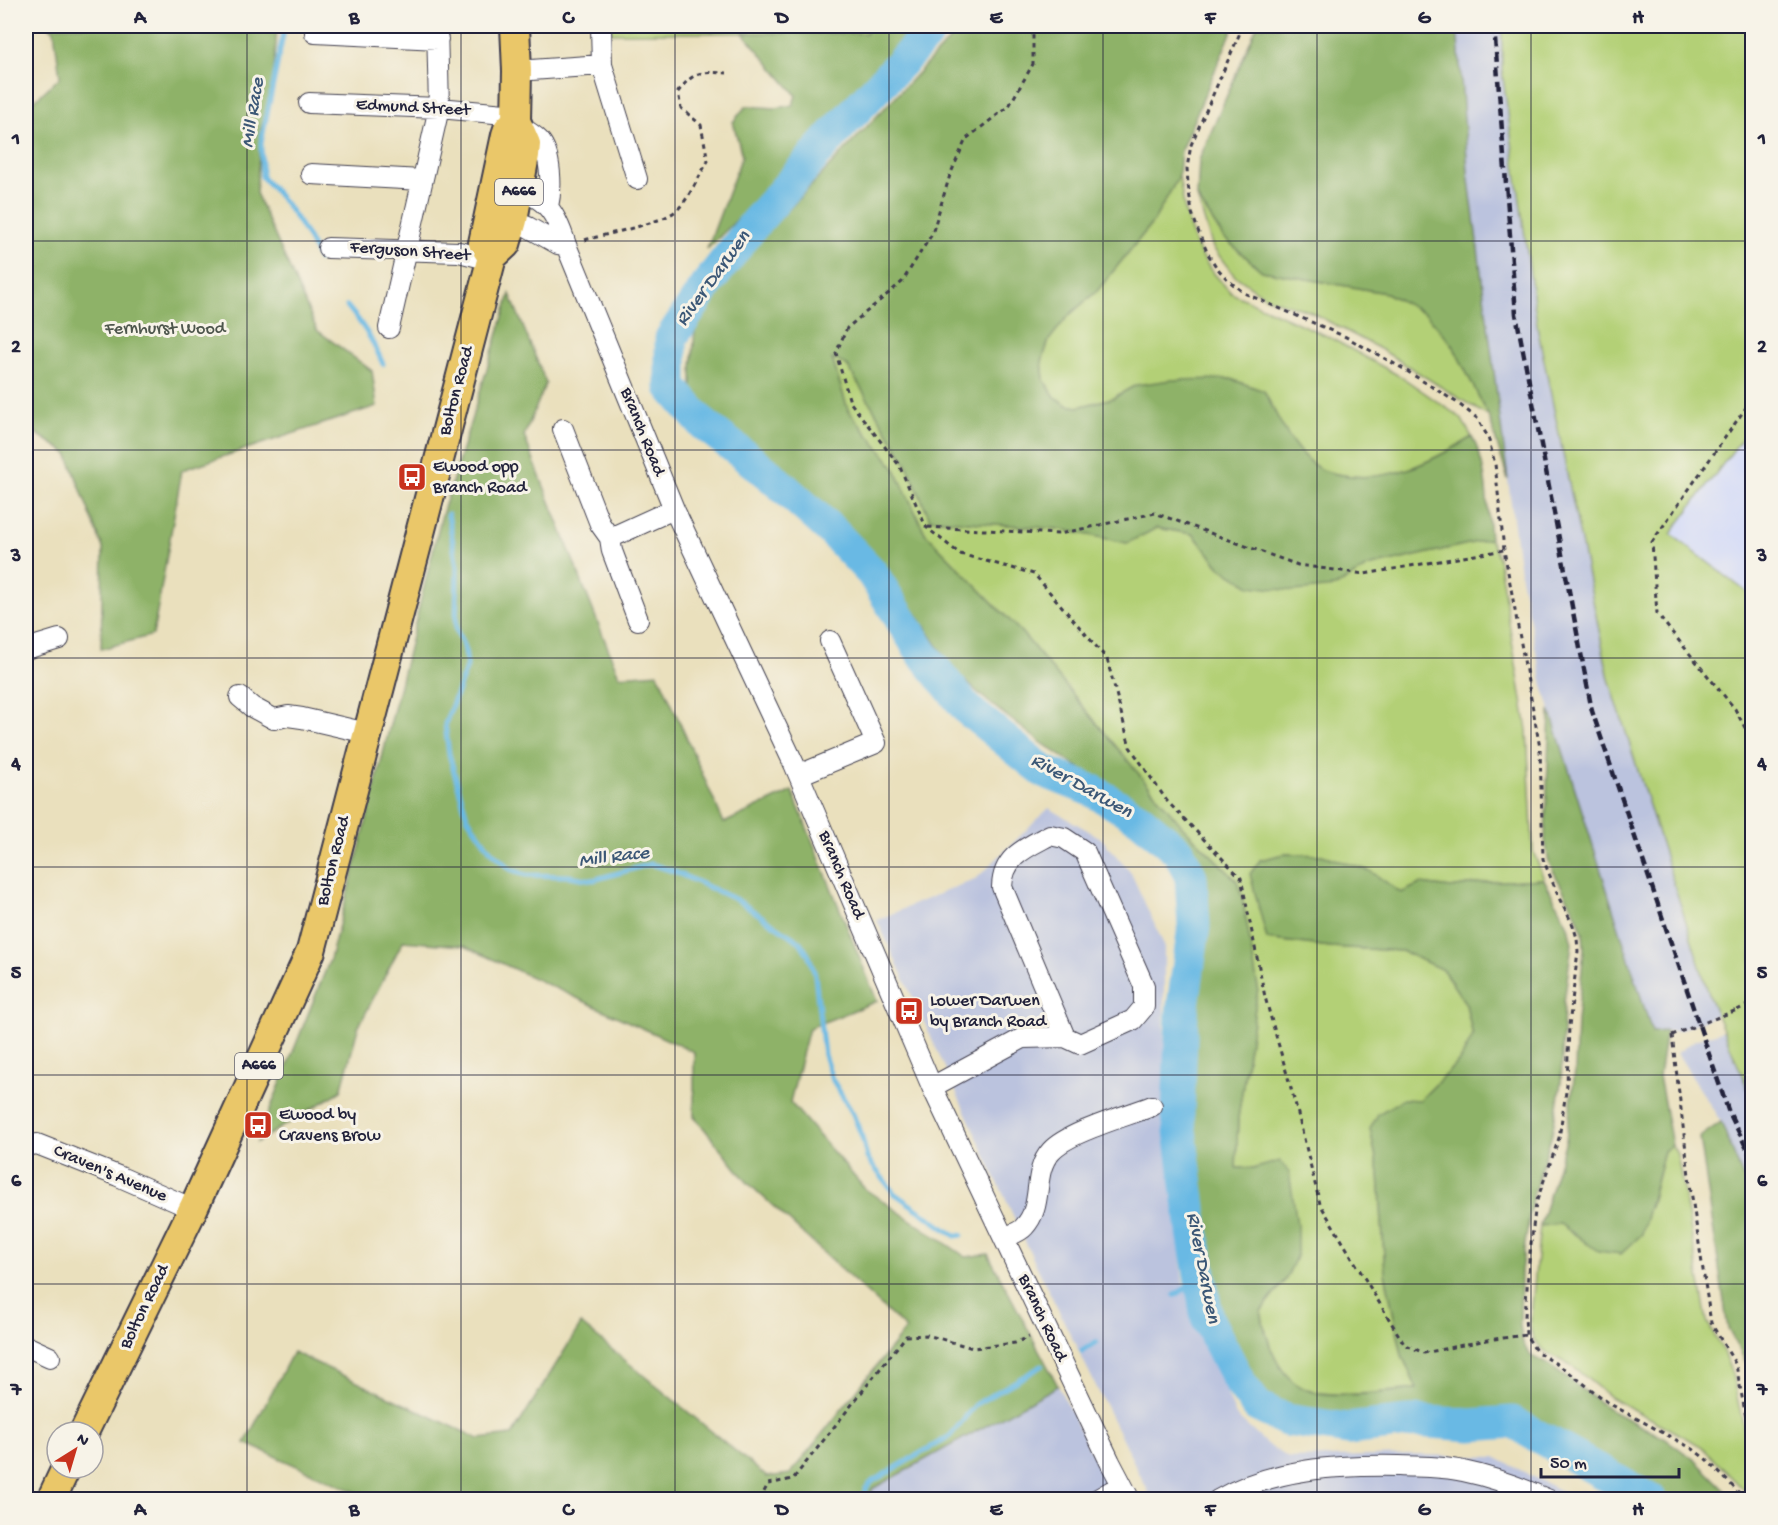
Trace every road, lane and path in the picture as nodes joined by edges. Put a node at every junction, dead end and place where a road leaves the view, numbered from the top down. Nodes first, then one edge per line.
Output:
1 (515, 26) edge
2 (600, 26) edge
3 (729, 26) edge
4 (1033, 26) edge
5 (1243, 26) edge
6 (437, 32) edge
7 (315, 33) dead end
8 (729, 33) dead end
9 (603, 65) junction
10 (517, 71) junction
11 (727, 73) dead end
12 (309, 103) dead end
13 (439, 108) junction
14 (516, 120) junction
15 (311, 174) dead end
16 (637, 179) dead end
17 (422, 180) junction
18 (508, 186) junction
19 (548, 207) junction
20 (502, 217) junction
21 (566, 245) junction
22 (328, 248) dead end
23 (406, 249) junction
24 (492, 259) junction
25 (389, 328) dead end
26 (1752, 399) edge
27 (563, 429) dead end
28 (674, 509) junction
29 (926, 527) junction
30 (610, 538) junction
31 (1504, 550) junction
32 (638, 620) dead end
33 (59, 639) dead end
34 (830, 641) dead end
35 (26, 649) edge
36 (240, 697) dead end
37 (367, 733) junction
38 (1752, 741) edge
39 (798, 775) junction
40 (1752, 1003) edge
41 (1065, 1037) junction
42 (932, 1087) junction
43 (1152, 1107) dead end
44 (26, 1146) edge
45 (193, 1209) junction
46 (1004, 1238) junction
47 (1047, 1329) junction
48 (1526, 1335) junction
49 (26, 1346) edge
50 (50, 1357) dead end
51 (90, 1420) edge
52 (1752, 1449) edge
53 (60, 1480) edge
54 (1126, 1492) edge
55 (51, 1500) edge
56 (760, 1500) edge
57 (1096, 1500) edge
58 (1218, 1500) edge
59 (1549, 1500) edge
60 (1746, 1500) edge

1 - 10 highway, Bolton Road / A666
2 - 9 street
3 - 8 path
4 - 29 path
5 - 31 path
6 - 7 street
6 - 13 street
9 - 10 street
9 - 16 street
10 - 14 highway, Bolton Road / A666
11 - 21 path
12 - 13 street, Edmund Street
13 - 14 street, Edmund Street
13 - 17 street
14 - 18 highway, Bolton Road / A666
14 - 19 street
15 - 17 street
17 - 23 street
18 - 19 street, Branch Road
18 - 20 highway, Bolton Road / A666
19 - 21 street, Branch Road
20 - 21 street
20 - 24 highway, Bolton Road / A666
21 - 28 street, Branch Road
22 - 23 street, Ferguson Street
23 - 24 street, Ferguson Street
23 - 25 street
24 - 37 highway, Bolton Road / A666
26 - 38 path
27 - 30 street
28 - 30 street
28 - 39 street, Branch Road
29 - 31 path
29 - 48 path
30 - 32 street
31 - 48 path
33 - 35 street
34 - 39 street
36 - 37 street
37 - 45 highway, Bolton Road / A666
39 - 42 street, Branch Road
40 - 52 path, bridge
41 - 41 street
41 - 42 street
42 - 46 street, Branch Road
43 - 46 street
44 - 45 street, Craven's Avenue
45 - 51 highway, Bolton Road / A666
46 - 47 street, Branch Road
47 - 54 street, Branch Road
47 - 56 path
48 - 60 path
49 - 50 street
53 - 55 highway
54 - 57 street
58 - 59 street

